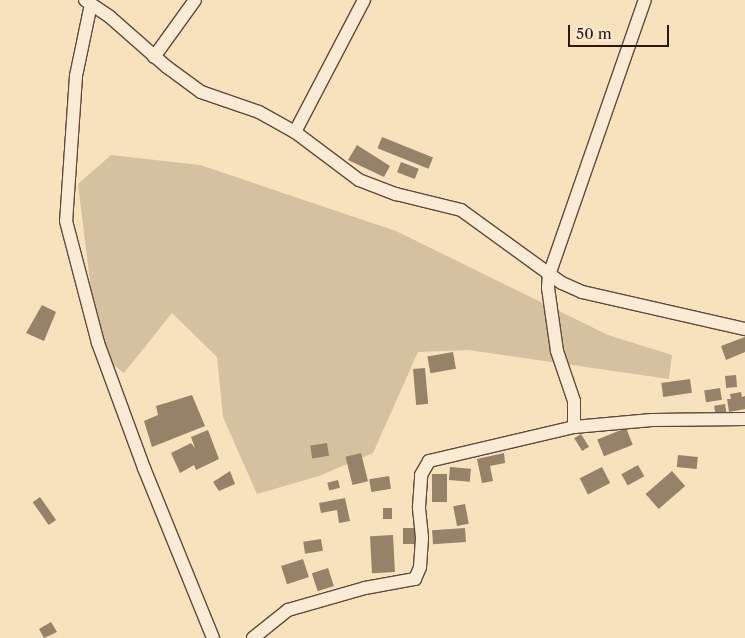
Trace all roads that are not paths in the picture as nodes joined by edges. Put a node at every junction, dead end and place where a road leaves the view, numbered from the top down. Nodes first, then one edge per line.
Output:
1 (195, 0) edge
2 (364, 0) edge
3 (646, 0) edge
4 (88, 2) edge
5 (154, 57) junction
6 (295, 132) junction
7 (549, 275) junction
8 (745, 328) edge
9 (745, 419) edge
10 (574, 427) junction
11 (213, 638) edge
12 (253, 638) edge

1 - 5 street
2 - 6 street
3 - 7 street
4 - 5 street
4 - 11 street
5 - 6 street
6 - 7 street
7 - 8 street
7 - 10 street
9 - 10 street
10 - 12 street

